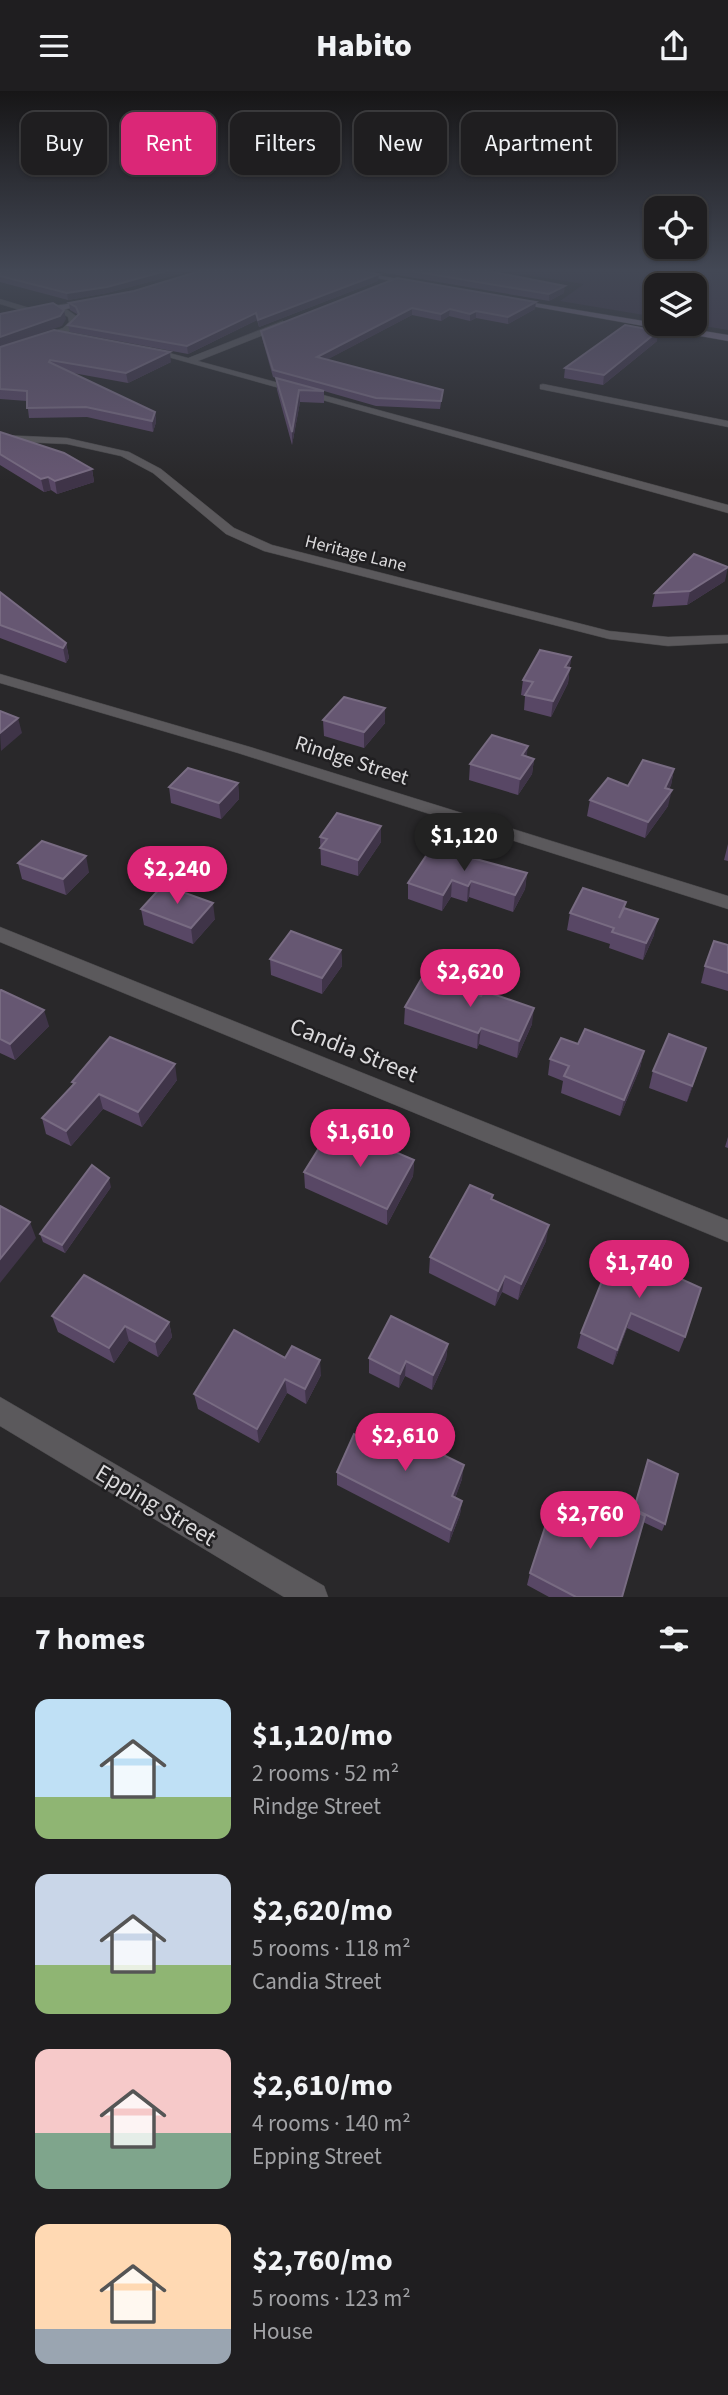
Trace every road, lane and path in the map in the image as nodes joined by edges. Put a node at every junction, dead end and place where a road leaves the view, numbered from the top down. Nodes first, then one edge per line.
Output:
1 (41, 340) edge
2 (242, 340) edge
3 (137, 348) edge
4 (0, 353) edge
5 (191, 360) junction
6 (543, 387) dead end
7 (728, 424) edge
8 (0, 438) edge
9 (728, 509) edge
10 (728, 639) edge
11 (0, 678) edge
12 (728, 903) edge
13 (0, 934) edge
14 (728, 1231) edge
15 (0, 1411) edge
16 (313, 1597) edge

1 - 4 street
2 - 5 street
3 - 5 street
5 - 9 street
6 - 7 street
8 - 10 street, Heritage Lane
11 - 12 street, Rindge Street
13 - 14 street, Candia Street
15 - 16 street, Epping Street

